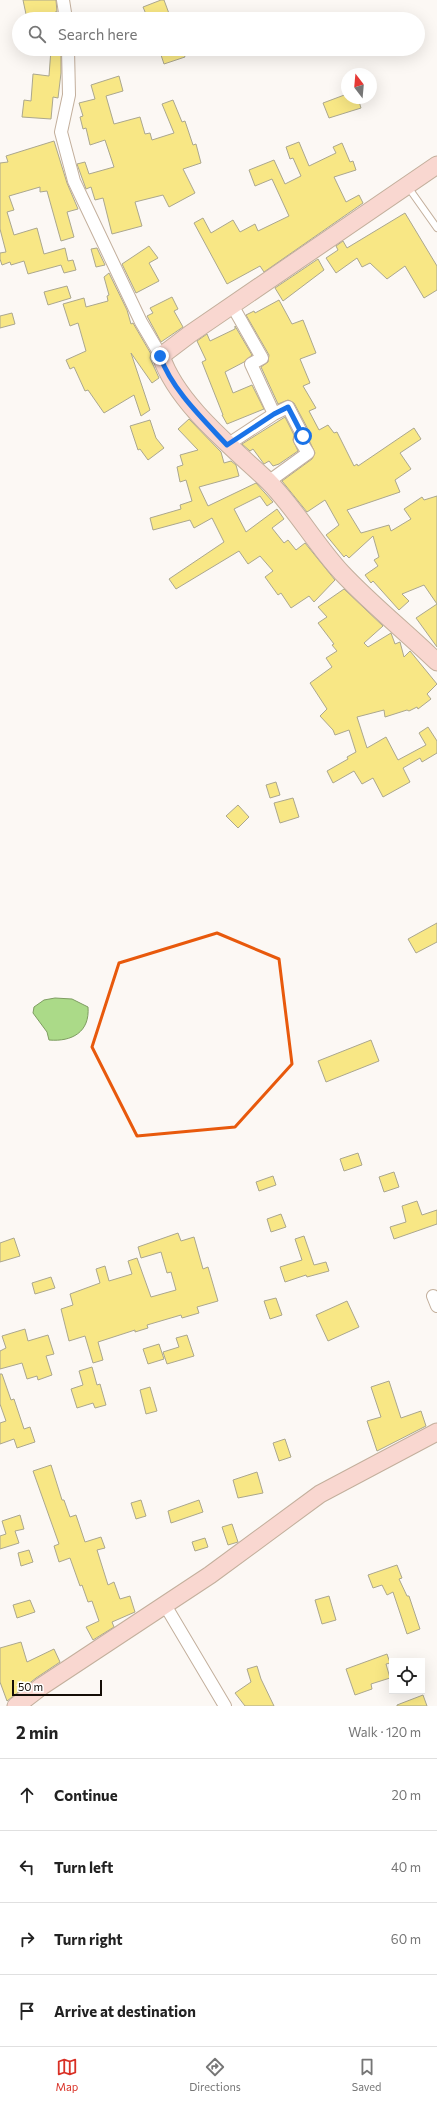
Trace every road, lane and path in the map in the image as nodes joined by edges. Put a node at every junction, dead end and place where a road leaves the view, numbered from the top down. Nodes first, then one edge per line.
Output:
1 (63, 0) edge
2 (65, 12) edge
3 (68, 56) edge
4 (437, 166) edge
5 (407, 186) junction
6 (437, 228) edge
7 (232, 305) junction
8 (160, 356) junction
9 (274, 414) junction
10 (227, 445) junction
11 (268, 482) junction
12 (437, 662) edge
13 (437, 1432) edge
14 (165, 1605) junction
15 (16, 1706) edge
16 (225, 1706) edge

1 - 2 street
3 - 8 street
4 - 5 main road
5 - 6 lane
5 - 7 main road
7 - 8 main road
7 - 9 street
8 - 10 main road
9 - 10 street
9 - 11 street
10 - 11 main road
11 - 12 main road
13 - 14 main road
14 - 15 main road
14 - 16 street

